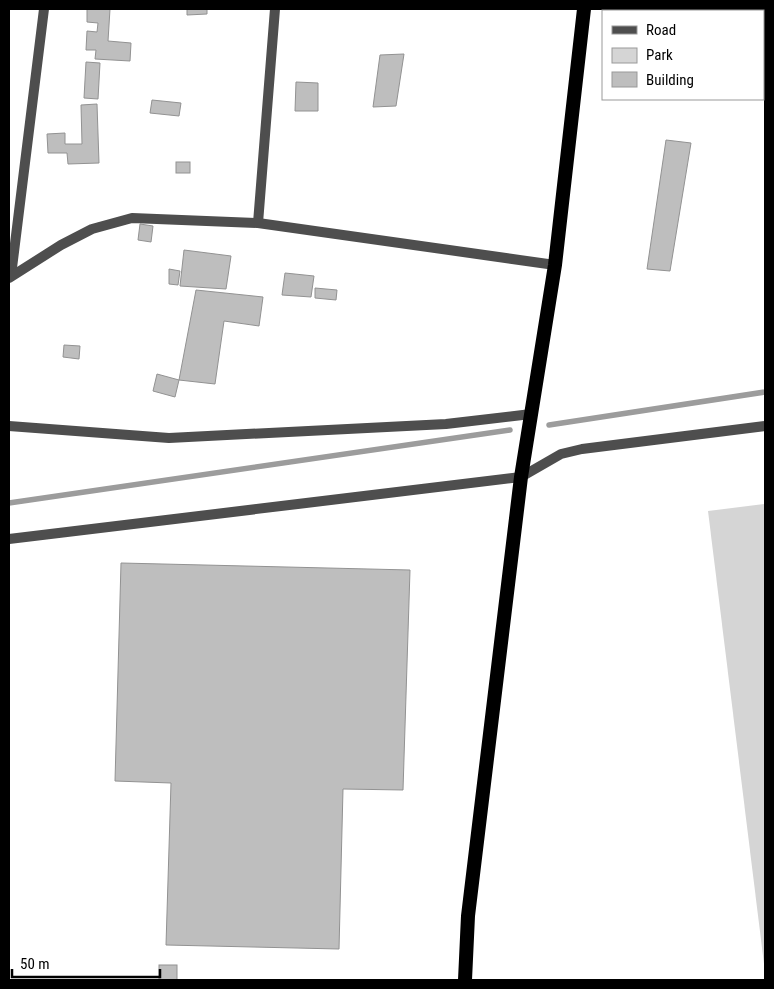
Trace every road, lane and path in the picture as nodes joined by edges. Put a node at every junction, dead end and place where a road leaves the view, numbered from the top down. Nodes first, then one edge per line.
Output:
1 (44, 9) edge
2 (275, 9) edge
3 (584, 9) edge
4 (258, 223) junction
5 (555, 266) junction
6 (10, 277) edge
7 (531, 414) junction
8 (9, 426) edge
9 (765, 426) edge
10 (521, 478) junction
11 (9, 539) edge
12 (465, 980) edge

1 - 6 street
2 - 4 street
3 - 5 highway
4 - 5 street
4 - 6 street
5 - 7 highway
7 - 8 street
7 - 10 highway
9 - 10 street
10 - 11 street
10 - 12 highway

